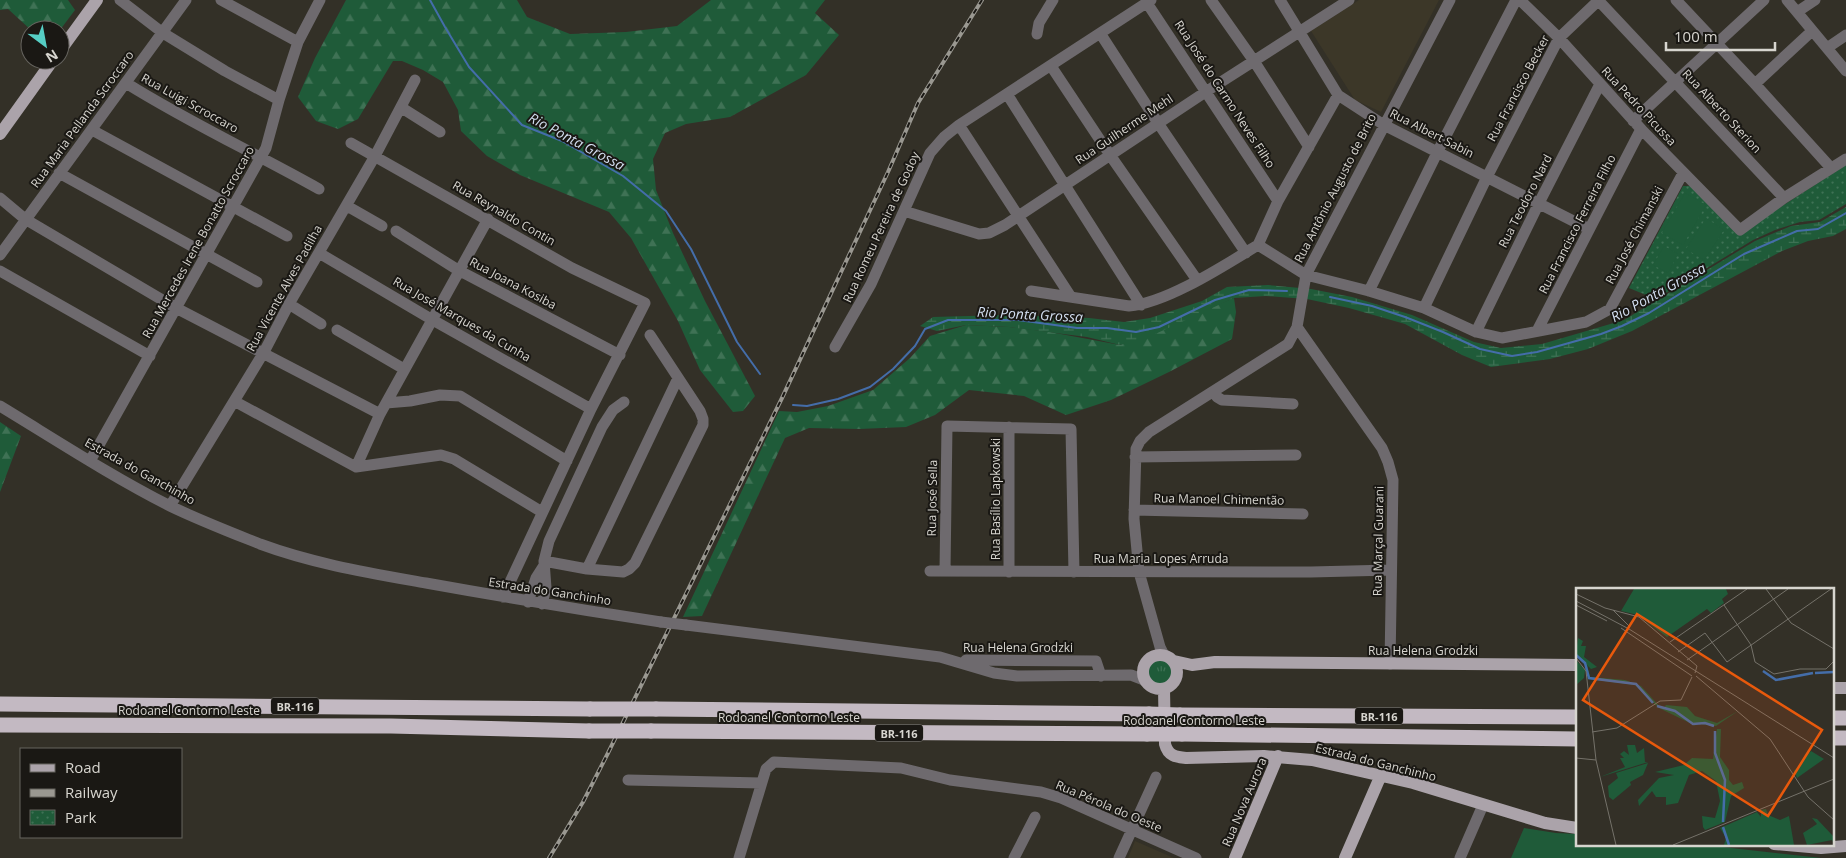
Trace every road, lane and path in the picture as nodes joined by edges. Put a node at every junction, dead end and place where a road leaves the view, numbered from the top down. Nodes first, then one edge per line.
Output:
1 (97, 0) edge
2 (120, 0) edge
3 (186, 0) edge
4 (222, 0) edge
5 (320, 0) edge
6 (1053, 0) edge
7 (1211, 0) edge
8 (1280, 0) edge
9 (1348, 0) edge
10 (1450, 0) edge
11 (1518, 0) edge
12 (1599, 0) edge
13 (1764, 0) edge
14 (1787, 0) edge
15 (1815, 0) edge
16 (1149, 1) edge
17 (1678, 1) edge
18 (1797, 12) junction
19 (1812, 31) junction
20 (163, 32) junction
21 (1300, 32) junction
22 (1100, 33) junction
23 (1037, 34) dead end
24 (1846, 35) edge
25 (70, 37) edge
26 (1559, 38) junction
27 (298, 42) junction
28 (1717, 44) junction
29 (1826, 48) junction
30 (1254, 61) junction
31 (1051, 66) junction
32 (47, 70) edge
33 (1846, 71) edge
34 (415, 80) dead end
35 (1675, 82) junction
36 (126, 83) junction
37 (1600, 84) junction
38 (1755, 84) junction
39 (1207, 90) junction
40 (1007, 94) junction
41 (1338, 95) junction
42 (279, 100) junction
43 (402, 108) junction
44 (1158, 123) junction
45 (959, 125) junction
46 (1384, 125) junction
47 (1637, 125) junction
48 (92, 130) junction
49 (440, 132) dead end
50 (0, 134) edge
51 (351, 143) dead end
52 (1309, 147) junction
53 (1438, 151) junction
54 (1110, 155) junction
55 (261, 156) junction
56 (375, 156) junction
57 (1846, 159) edge
58 (1830, 168) junction
59 (59, 173) junction
60 (1683, 173) junction
61 (1487, 176) junction
62 (1065, 185) junction
63 (319, 189) dead end
64 (0, 198) edge
65 (1784, 198) junction
66 (1278, 201) junction
67 (1538, 203) junction
68 (346, 206) junction
69 (233, 207) junction
70 (904, 211) junction
71 (1018, 217) junction
72 (25, 219) junction
73 (488, 219) junction
74 (382, 226) dead end
75 (1589, 229) junction
76 (396, 231) dead end
77 (287, 236) dead end
78 (1258, 245) junction
79 (319, 253) junction
80 (1246, 253) junction
81 (0, 255) edge
82 (206, 255) junction
83 (458, 270) junction
84 (0, 271) edge
85 (1306, 275) junction
86 (1197, 280) junction
87 (257, 282) dead end
88 (1031, 291) dead end
89 (1369, 291) junction
90 (1071, 297) junction
91 (289, 304) junction
92 (1141, 305) junction
93 (176, 308) junction
94 (1424, 308) junction
95 (431, 319) junction
96 (321, 324) dead end
97 (1297, 327) junction
98 (337, 330) dead end
99 (1476, 332) junction
100 (1537, 332) junction
101 (650, 335) dead end
102 (835, 347) dead end
103 (264, 352) junction
104 (150, 356) junction
105 (620, 356) junction
106 (404, 369) junction
107 (678, 378) junction
108 (1214, 393) junction
109 (234, 401) junction
110 (624, 402) dead end
111 (386, 403) junction
112 (1293, 404) dead end
113 (0, 406) edge
114 (592, 409) junction
115 (380, 414) junction
116 (1009, 427) junction
117 (1296, 455) dead end
118 (1135, 457) junction
119 (90, 461) junction
120 (567, 461) junction
121 (356, 467) junction
122 (170, 506) junction
123 (1134, 510) junction
124 (542, 512) junction
125 (1303, 514) dead end
126 (543, 564) junction
127 (587, 569) junction
128 (1391, 570) junction
129 (930, 571) dead end
130 (945, 571) junction
131 (1009, 572) junction
132 (1074, 572) junction
133 (1139, 572) junction
134 (541, 579) junction
135 (503, 597) junction
136 (528, 602) junction
137 (542, 604) junction
138 (1164, 654) junction
139 (954, 660) junction
140 (1269, 663) junction
141 (1390, 664) junction
142 (1576, 665) edge
143 (1144, 674) junction
144 (1101, 676) junction
145 (1177, 676) junction
146 (1164, 689) junction
147 (0, 704) edge
148 (1576, 717) edge
149 (0, 725) edge
150 (1576, 739) edge
151 (1278, 756) junction
152 (1381, 775) junction
153 (1156, 777) dead end
154 (628, 780) dead end
155 (761, 783) junction
156 (1483, 805) junction
157 (1035, 816) dead end
158 (1576, 828) edge
159 (1131, 830) junction
160 (1798, 846) edge
161 (1846, 846) edge
162 (739, 858) edge
163 (1014, 858) edge
164 (1119, 858) edge
165 (1196, 858) edge
166 (1235, 858) edge
167 (1345, 858) edge
168 (1460, 858) edge

1 - 25 main road
2 - 20 street
3 - 20 street, Rua Maria Pellanda Scroccaro
4 - 27 street
5 - 27 street, Rua Mercedes Irene Bonatto Scroccaro
6 - 23 street
7 - 30 street
8 - 21 street, Rua Albert Sabin
9 - 21 street, Rua Guilherme Mehl
10 - 46 street, Rua Antônio Augusto de Brito
11 - 26 street, Rua Pedro Picussa
11 - 53 street
12 - 26 street, Rua Francisco Becker
12 - 35 street, Rua Alberto Sterion
13 - 28 street, Rua Francisco Ferreira Filho
14 - 18 street
15 - 18 street
16 - 22 street, Rua Romeu Pereira de Godoy
16 - 39 street, Rua José do Carmo Neves Filho
17 - 28 street
18 - 19 street
19 - 29 street
19 - 38 street
20 - 36 street, Rua Maria Pellanda Scroccaro
20 - 42 street
21 - 30 street, Rua Guilherme Mehl
21 - 41 street, Rua Albert Sabin
22 - 31 street, Rua Romeu Pereira de Godoy
22 - 44 street
24 - 29 street
26 - 37 street, Rua Pedro Picussa
26 - 61 street, Rua Francisco Becker
27 - 42 street, Rua Mercedes Irene Bonatto Scroccaro
28 - 35 street, Rua Francisco Ferreira Filho
28 - 38 street
29 - 33 street
30 - 39 street, Rua Guilherme Mehl
30 - 52 street
31 - 40 street, Rua Romeu Pereira de Godoy
31 - 54 street
32 - 50 main road
34 - 43 street, Rua Vicente Alves Padilha
35 - 47 street, Rua Francisco Ferreira Filho
35 - 65 street, Rua Alberto Sterion
36 - 48 street, Rua Maria Pellanda Scroccaro
36 - 55 street, Rua Luigi Scroccaro
37 - 47 street, Rua Pedro Picussa
37 - 67 street, Rua Teodoro Nard
38 - 58 street
39 - 44 street, Rua Guilherme Mehl
39 - 66 street, Rua José do Carmo Neves Filho
40 - 45 street, Rua Romeu Pereira de Godoy
40 - 62 street
41 - 46 street, Rua Albert Sabin
41 - 52 street
42 - 55 street, Rua Mercedes Irene Bonatto Scroccaro
43 - 49 street
43 - 56 street, Rua Vicente Alves Padilha
44 - 54 street, Rua Guilherme Mehl
44 - 80 street
45 - 70 street, Rua Romeu Pereira de Godoy
45 - 71 street
46 - 53 street, Rua Albert Sabin
46 - 85 street, Rua Antônio Augusto de Brito
47 - 60 street, Rua Pedro Picussa
47 - 75 street, Rua Francisco Ferreira Filho
48 - 59 street, Rua Maria Pellanda Scroccaro
48 - 69 street
51 - 56 street, Rua Reynaldo Contin
52 - 66 street
53 - 61 street, Rua Albert Sabin
53 - 89 street
54 - 62 street, Rua Guilherme Mehl
54 - 86 street
55 - 63 street, Rua Luigi Scroccaro
55 - 69 street, Rua Mercedes Irene Bonatto Scroccaro
56 - 68 street, Rua Vicente Alves Padilha
56 - 73 street, Rua Reynaldo Contin
57 - 58 street
58 - 65 street
59 - 72 street, Rua Maria Pellanda Scroccaro
59 - 82 street
60 - 65 street, Rua Pedro Picussa
60 - 100 street, Rua José Chimanski
61 - 67 street, Rua Albert Sabin
61 - 94 street, Rua Francisco Becker
62 - 71 street, Rua Guilherme Mehl
62 - 92 street
64 - 72 street
66 - 78 street
67 - 75 street, Rua Albert Sabin
67 - 99 street, Rua Teodoro Nard
68 - 74 street
68 - 79 street, Rua Vicente Alves Padilha
69 - 77 street
69 - 82 street, Rua Mercedes Irene Bonatto Scroccaro
70 - 71 street, Rua Guilherme Mehl
70 - 102 street, Rua Romeu Pereira de Godoy
71 - 90 street
72 - 81 street, Rua Maria Pellanda Scroccaro
72 - 93 street
73 - 83 street
73 - 105 street, Rua Reynaldo Contin
75 - 100 street, Rua Francisco Ferreira Filho
76 - 83 street, Rua Joana Kosiba
78 - 80 street
78 - 85 street
79 - 91 street, Rua Vicente Alves Padilha
79 - 95 street, Rua José Marques da Cunha
80 - 86 street
82 - 87 street
82 - 93 street, Rua Mercedes Irene Bonatto Scroccaro
83 - 95 street
83 - 105 street, Rua Joana Kosiba
84 - 104 street
85 - 89 street
85 - 97 street, Rua Antônio Augusto de Brito
86 - 92 street
88 - 90 street
89 - 94 street
90 - 92 street
91 - 96 street
91 - 103 street, Rua Vicente Alves Padilha
93 - 103 street
93 - 104 street, Rua Mercedes Irene Bonatto Scroccaro
94 - 99 street
95 - 106 street
95 - 114 street, Rua José Marques da Cunha
97 - 108 street, Rua Antônio Augusto de Brito
97 - 128 street, Rua Marçal Guarani
98 - 106 street
99 - 100 street
101 - 107 street
103 - 109 street, Rua Vicente Alves Padilha
103 - 115 street
104 - 119 street, Rua Mercedes Irene Bonatto Scroccaro
105 - 114 street
106 - 111 street
107 - 127 street
107 - 127 street
108 - 112 street
108 - 118 street, Rua Antônio Augusto de Brito
109 - 121 street
109 - 122 street, Rua Vicente Alves Padilha
110 - 126 street
111 - 115 street
111 - 120 street
113 - 119 street, Estrada do Ganchinho
114 - 120 street
115 - 121 street
116 - 130 street, Rua José Sella
116 - 131 street, Rua Basílio Lapkowski
116 - 132 street
117 - 118 street
118 - 123 street, Rua Antônio Augusto de Brito
119 - 122 street, Estrada do Ganchinho
120 - 124 street
121 - 124 street
122 - 135 street, Estrada do Ganchinho
123 - 125 street, Rua Manoel Chimentão
123 - 133 street, Rua Antônio Augusto de Brito
124 - 135 street
126 - 127 street
126 - 134 street
128 - 133 street, Rua Maria Lopes Arruda
128 - 141 street, Rua Marçal Guarani
129 - 130 street, Rua Maria Lopes Arruda
130 - 131 street, Rua Maria Lopes Arruda
131 - 132 street, Rua Maria Lopes Arruda
132 - 133 street, Rua Maria Lopes Arruda
133 - 138 street, Rua Antônio Augusto de Brito
134 - 136 street
134 - 137 street
135 - 136 street, Estrada do Ganchinho
136 - 137 street, Estrada do Ganchinho
137 - 139 street, Estrada do Ganchinho, bridge
138 - 140 main road, Rua Helena Grodzki
138 - 143 main road
138 - 145 main road
139 - 144 street, Estrada do Ganchinho
139 - 144 street, Rua Helena Grodzki
140 - 141 main road, Rua Helena Grodzki
140 - 145 main road, Rua Helena Grodzki
141 - 142 main road, Rua Helena Grodzki
143 - 144 street, Estrada do Ganchinho
143 - 146 main road
145 - 146 main road
146 - 151 main road, Estrada do Ganchinho
147 - 148 highway, Rodoanel Contorno Leste / BR-116, bridge
149 - 150 highway, Rodoanel Contorno Leste / BR-116, bridge
151 - 152 main road, Estrada do Ganchinho
151 - 166 main road, Rua Nova Aurora
152 - 156 main road, Estrada do Ganchinho
152 - 167 main road
153 - 159 street
154 - 155 street
155 - 159 street, Rua Pérola do Oeste
155 - 162 street
156 - 158 main road, Estrada do Ganchinho
156 - 168 street
157 - 163 street
159 - 164 street
159 - 165 street, Rua Pérola do Oeste
160 - 161 main road

